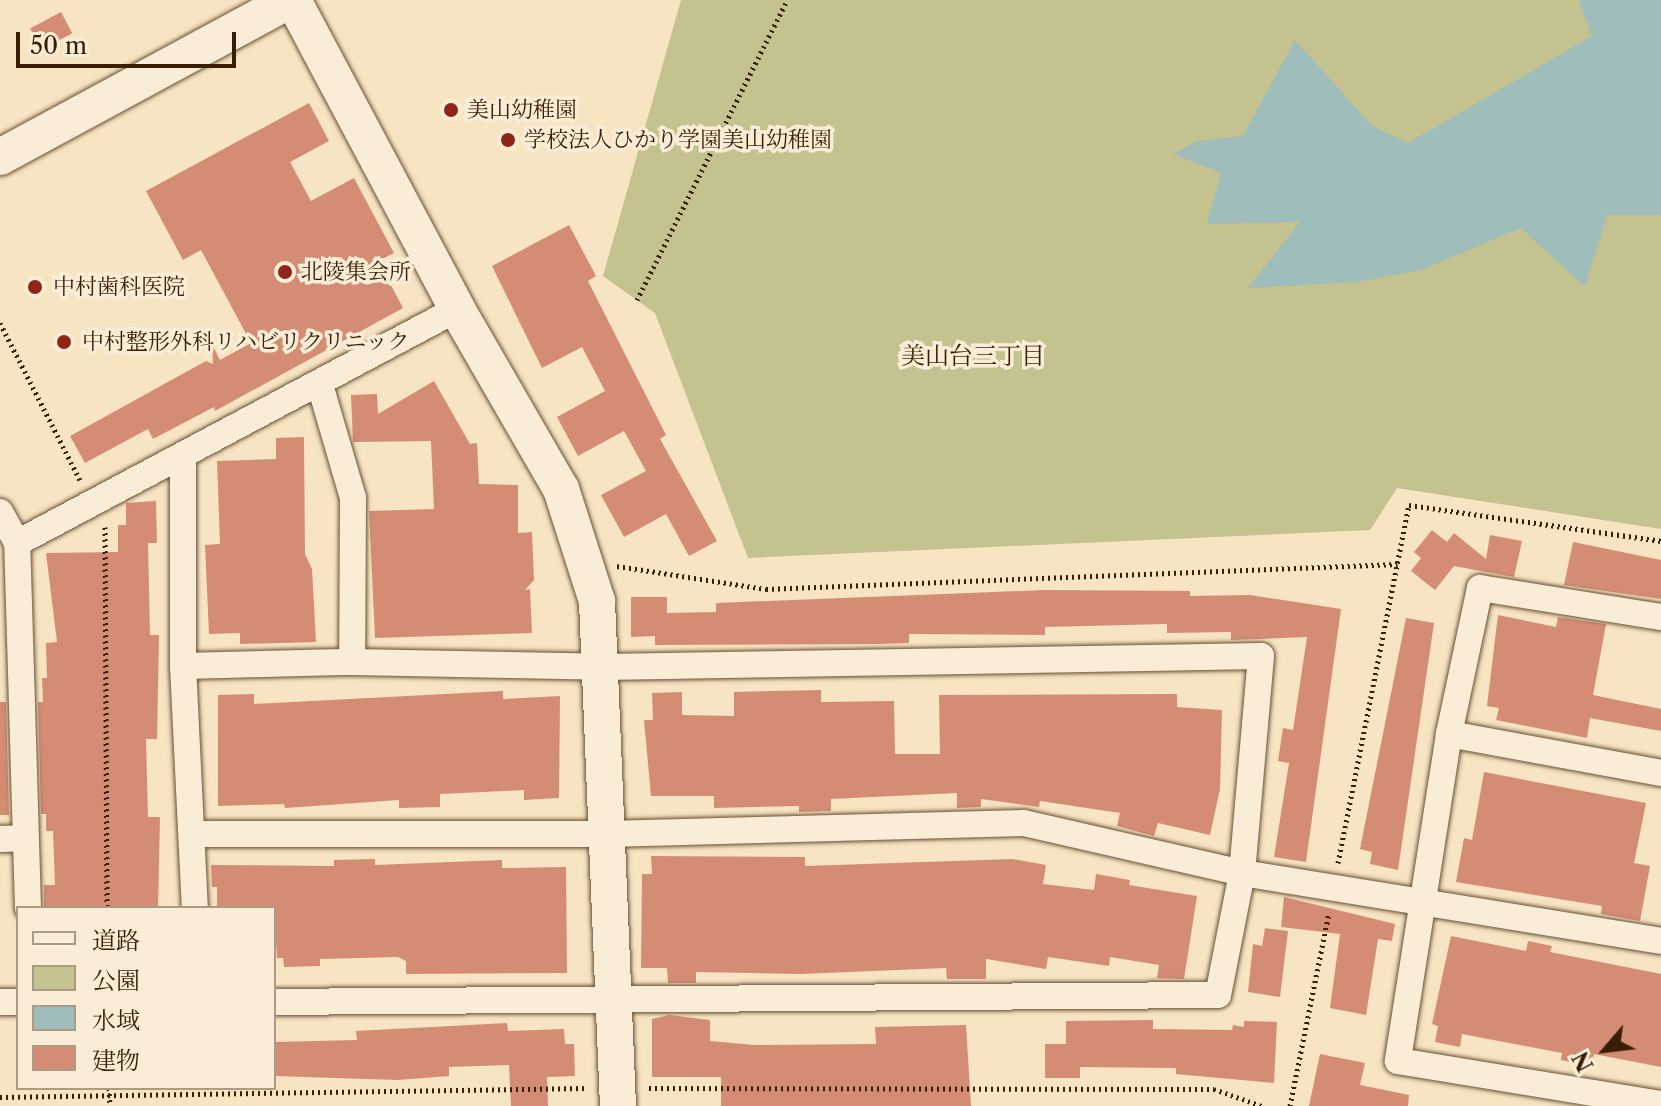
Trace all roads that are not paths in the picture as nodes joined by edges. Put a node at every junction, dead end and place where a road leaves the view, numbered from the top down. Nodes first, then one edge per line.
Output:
1 (291, 0) edge
2 (0, 157) edge
3 (457, 309) junction
4 (320, 385) junction
5 (183, 455) junction
6 (0, 512) edge
7 (17, 543) junction
8 (1661, 617) edge
9 (352, 662) junction
10 (183, 666) junction
11 (602, 667) junction
12 (11, 669) edge
13 (1449, 734) junction
14 (1661, 773) edge
15 (195, 834) junction
16 (605, 834) junction
17 (12, 838) edge
18 (1242, 873) junction
19 (1424, 901) junction
20 (28, 906) edge
21 (195, 906) edge
22 (1661, 941) edge
23 (614, 1001) junction
24 (276, 1002) edge
25 (618, 1097) edge
26 (1661, 1104) edge

1 - 2 street
1 - 3 street
3 - 4 street
3 - 11 street
4 - 5 street
4 - 9 street
5 - 7 street
5 - 10 street
6 - 7 street
7 - 12 street
8 - 13 street
9 - 10 street
9 - 11 street
10 - 15 street
11 - 16 street
11 - 18 street
12 - 17 street
13 - 14 street
13 - 19 street
15 - 16 street
15 - 21 street
16 - 18 street
16 - 23 street
17 - 20 street
18 - 19 street
18 - 23 street
19 - 22 street
19 - 26 street
23 - 24 street
23 - 25 street

